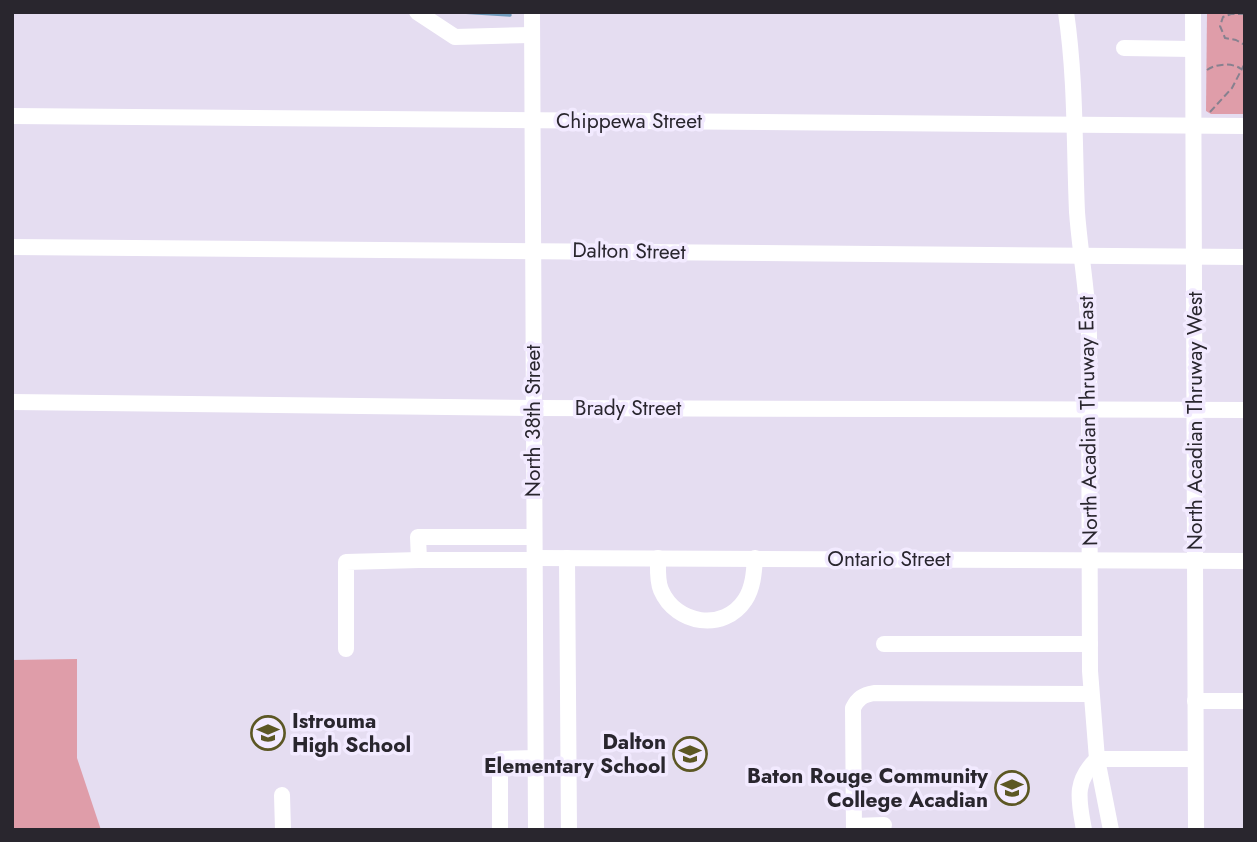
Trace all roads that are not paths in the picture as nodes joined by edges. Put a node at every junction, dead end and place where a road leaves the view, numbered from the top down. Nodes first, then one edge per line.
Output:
1 (417, 12) edge
2 (532, 12) edge
3 (1066, 12) edge
4 (1194, 12) edge
5 (531, 36) junction
6 (1124, 48) dead end
7 (1194, 49) junction
8 (12, 116) edge
9 (532, 121) junction
10 (1199, 122) junction
11 (1076, 123) junction
12 (1245, 126) edge
13 (12, 247) edge
14 (532, 250) junction
15 (1082, 256) junction
16 (1195, 257) junction
17 (1245, 257) edge
18 (12, 402) edge
19 (533, 408) junction
20 (1090, 409) junction
21 (1195, 410) junction
22 (1245, 410) edge
23 (533, 537) junction
24 (567, 558) junction
25 (657, 558) junction
26 (755, 558) junction
27 (533, 559) junction
28 (418, 560) junction
29 (1090, 560) junction
30 (1195, 561) junction
31 (1245, 561) edge
32 (1090, 643) junction
33 (884, 644) dead end
34 (346, 649) dead end
35 (1091, 694) junction
36 (1195, 701) junction
37 (1245, 701) edge
38 (535, 758) junction
39 (1097, 759) junction
40 (1195, 759) junction
41 (282, 795) dead end
42 (884, 825) dead end
43 (854, 828) edge
44 (283, 830) edge
45 (500, 830) edge
46 (536, 830) edge
47 (569, 830) edge
48 (1084, 830) edge
49 (1111, 830) edge
50 (1196, 830) edge

1 - 5 street
2 - 5 street, North 38th Street
3 - 11 street, North Acadian Thruway East
4 - 7 street, North Acadian Thruway West
5 - 9 street, North 38th Street
6 - 7 street
7 - 10 street, North Acadian Thruway West
8 - 9 street, Chippewa Street
9 - 11 street, Chippewa Street
9 - 14 street, North 38th Street
10 - 11 street, Chippewa Street
10 - 12 street, Chippewa Street
10 - 16 street, North Acadian Thruway West
11 - 15 street, North Acadian Thruway East
13 - 14 street, Dalton Street
14 - 15 street, Dalton Street
14 - 19 street, North 38th Street
15 - 16 street, Dalton Street
15 - 20 street, North Acadian Thruway East
16 - 17 street, Dalton Street
16 - 21 street, North Acadian Thruway West
18 - 19 street, Brady Street
19 - 20 street, Brady Street
19 - 23 street, North 38th Street
20 - 21 street, Brady Street
20 - 29 street, North Acadian Thruway East
21 - 22 street, Brady Street
21 - 30 street, North Acadian Thruway West
23 - 27 street, North 38th Street
23 - 28 street
24 - 25 street, Ontario Street
24 - 27 street, Ontario Street
24 - 47 street
25 - 26 street, Ontario Street
25 - 26 street
26 - 29 street, Ontario Street
27 - 28 street, Ontario Street
27 - 38 street, North 38th Street
28 - 34 street, Ontario Street
29 - 30 street, Ontario Street
29 - 32 street, North Acadian Thruway East
30 - 31 street, Ontario Street
30 - 36 street, North Acadian Thruway West
32 - 33 street
32 - 35 street, North Acadian Thruway East
35 - 39 street, North Acadian Thruway East
35 - 43 street
36 - 37 street
36 - 40 street, North Acadian Thruway West
38 - 45 street
38 - 46 street, North 38th Street
39 - 40 street
39 - 48 street
39 - 49 street, North Acadian Thruway East
40 - 50 street, North Acadian Thruway West
41 - 44 street
42 - 43 street

